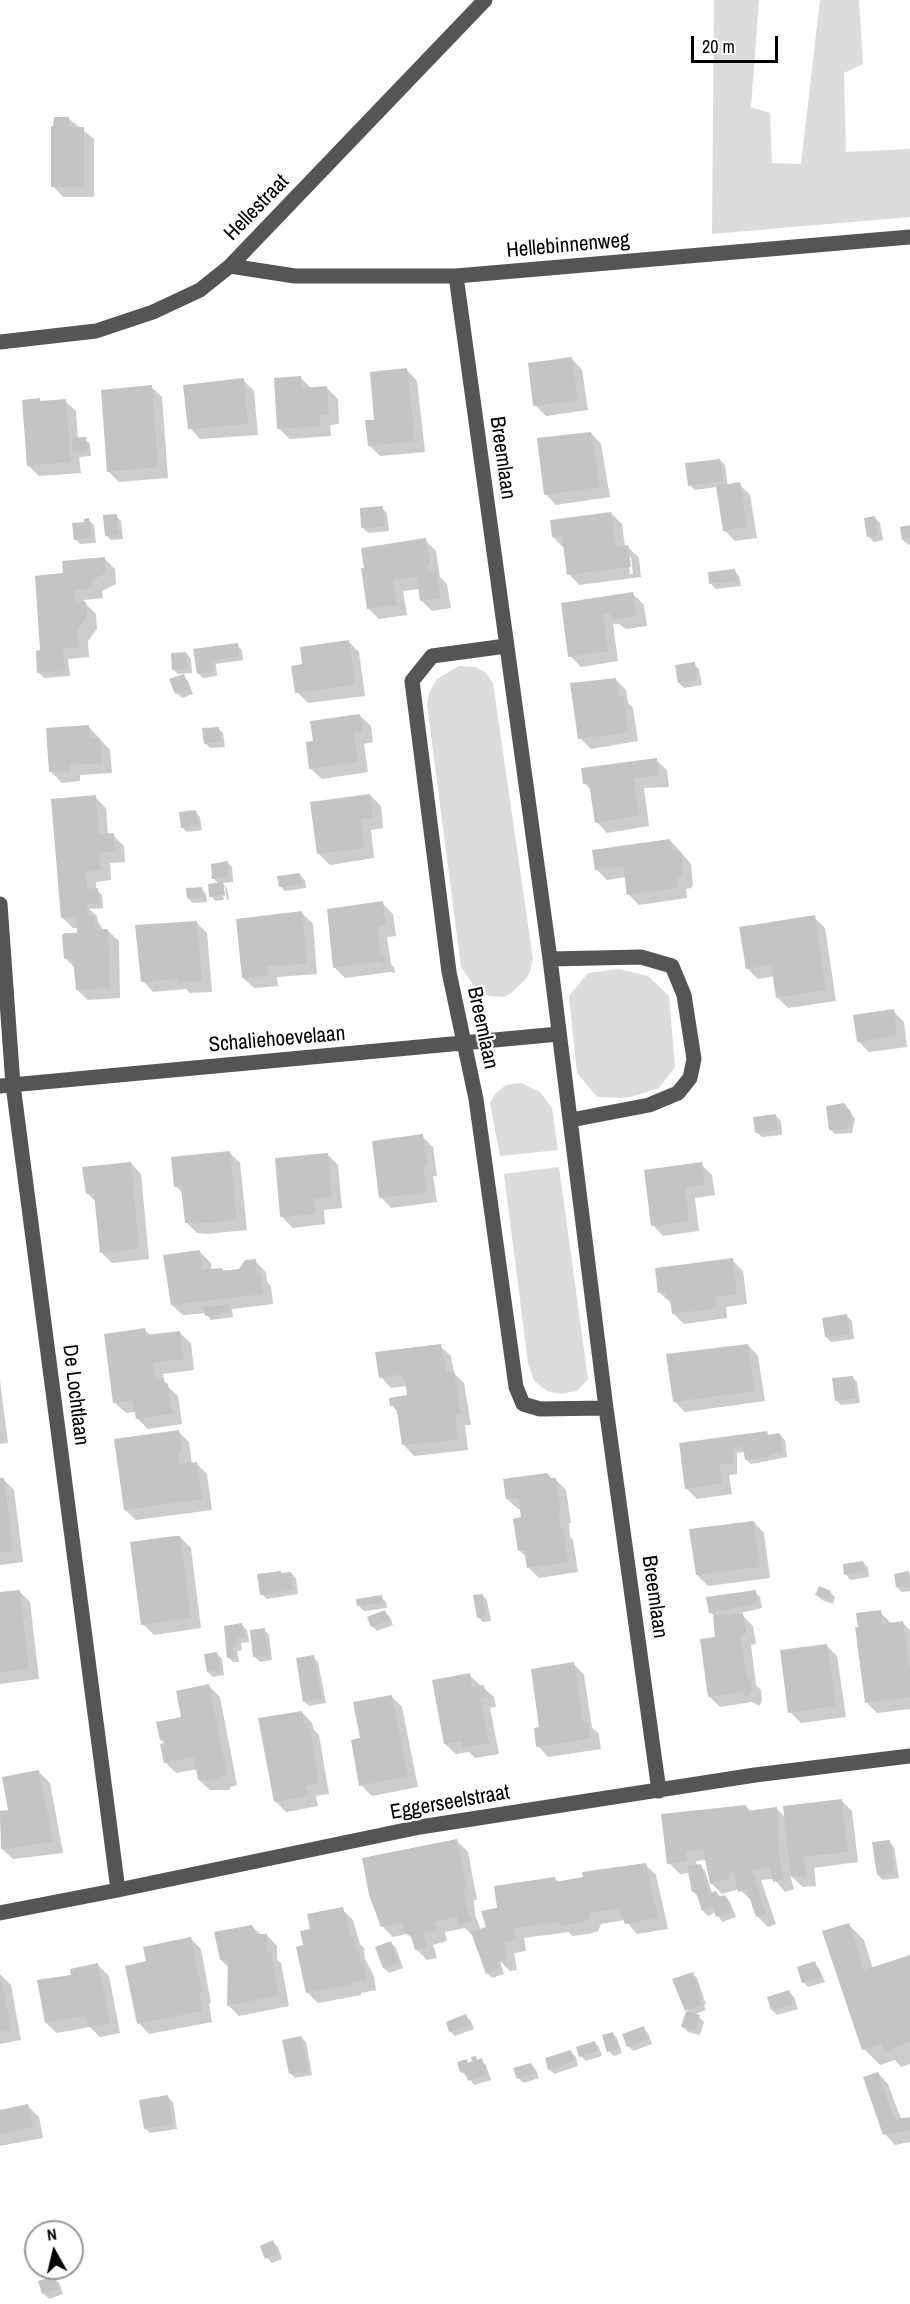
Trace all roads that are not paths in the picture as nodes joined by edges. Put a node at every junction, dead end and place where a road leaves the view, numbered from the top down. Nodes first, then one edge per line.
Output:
1 (485, 0) edge
2 (910, 237) edge
3 (230, 266) junction
4 (456, 276) junction
5 (0, 342) edge
6 (506, 646) junction
7 (0, 904) edge
8 (550, 959) junction
9 (559, 1034) junction
10 (464, 1043) junction
11 (6, 1086) edge
12 (571, 1120) junction
13 (606, 1408) junction
14 (910, 1756) edge
15 (659, 1791) junction
16 (118, 1890) junction
17 (0, 1913) edge

1 - 3 street, Hellestraat
2 - 4 street, Hellebinnenweg
3 - 4 street, Hellebinnenweg
3 - 5 street, Hellestraat
4 - 6 street, Breemlaan
6 - 8 street, Breemlaan
6 - 10 street, Breemlaan
7 - 11 street, De Lochtlaan
8 - 9 street, Breemlaan
8 - 12 street
9 - 10 street, Schaliehoevelaan
9 - 12 street, Breemlaan
10 - 11 street, Schaliehoevelaan
10 - 13 street, Breemlaan
11 - 16 street, De Lochtlaan
12 - 13 street, Breemlaan
13 - 15 street, Breemlaan
14 - 15 street, Eggerseelstraat
15 - 16 street, Eggerseelstraat
16 - 17 street, Eggerseelstraat

